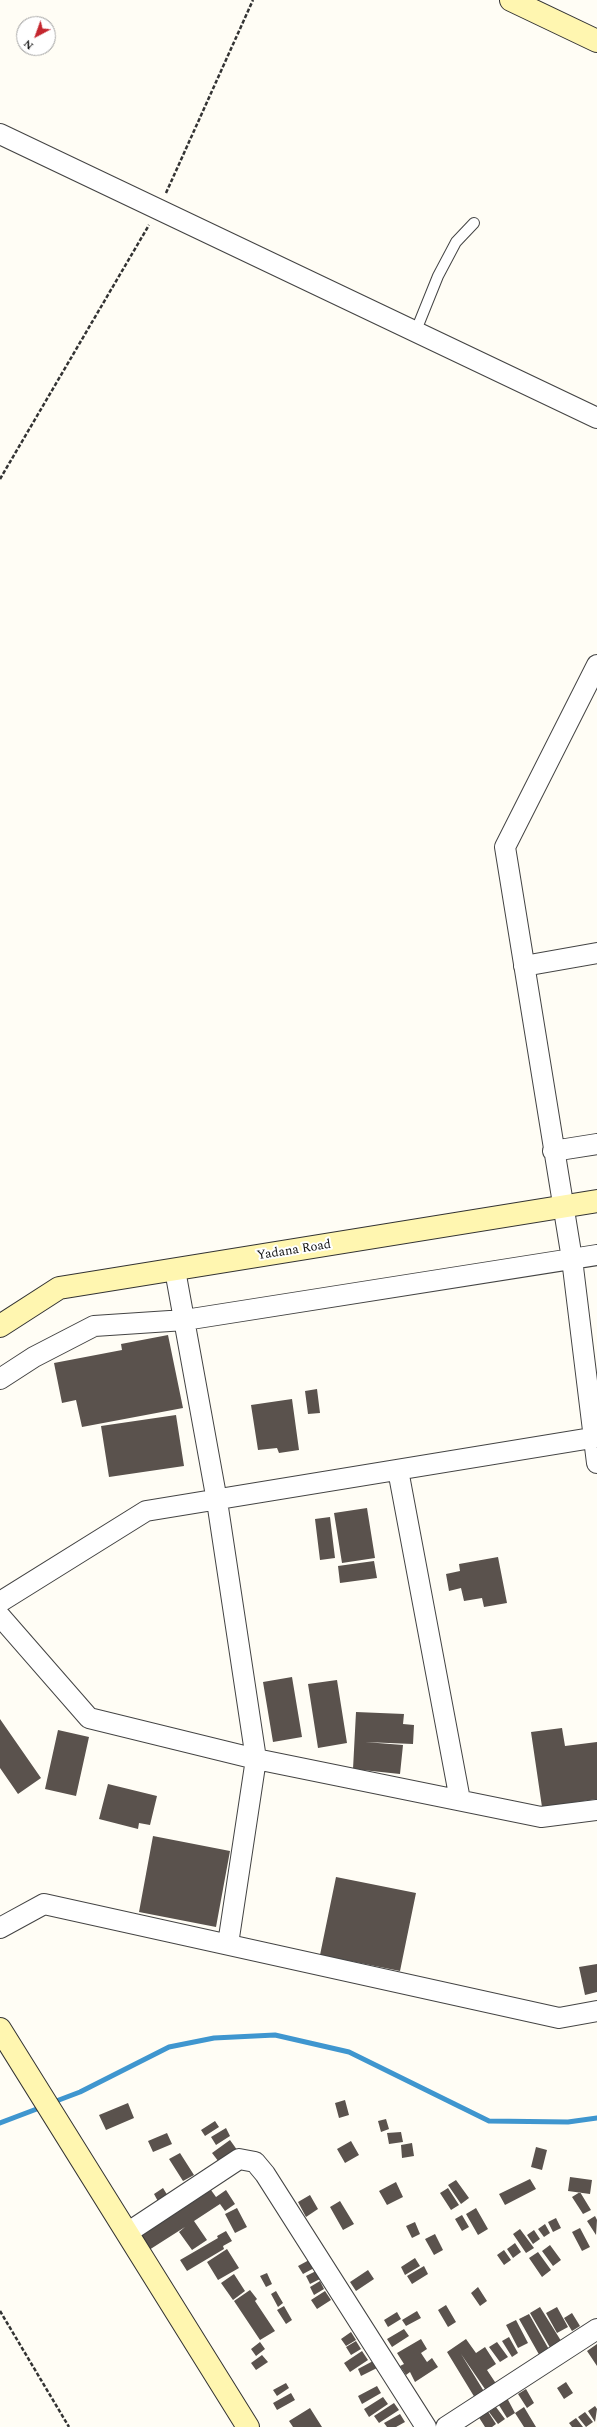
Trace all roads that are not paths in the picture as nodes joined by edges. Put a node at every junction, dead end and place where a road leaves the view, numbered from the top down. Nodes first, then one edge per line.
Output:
1 (511, 0) edge
2 (597, 41) edge
3 (0, 134) edge
4 (474, 223) dead end
5 (415, 333) junction
6 (597, 418) edge
7 (596, 668) edge
8 (597, 953) edge
9 (524, 966) junction
10 (597, 1144) edge
11 (553, 1151) junction
12 (597, 1201) edge
13 (562, 1206) junction
14 (597, 1255) edge
15 (572, 1259) junction
16 (175, 1270) junction
17 (185, 1320) junction
18 (0, 1326) edge
19 (0, 1379) edge
20 (595, 1438) edge
21 (597, 1462) edge
22 (398, 1470) junction
23 (217, 1501) junction
24 (0, 1602) edge
25 (0, 1616) edge
26 (256, 1759) junction
27 (460, 1800) junction
28 (597, 1810) edge
29 (0, 1928) edge
30 (228, 1944) junction
31 (597, 2011) edge
32 (0, 2029) edge
33 (127, 2233) junction
34 (597, 2329) edge
35 (248, 2427) edge
36 (426, 2427) edge
37 (446, 2427) edge

1 - 2 main road
3 - 5 street
4 - 5 lane
5 - 6 street
7 - 9 street
8 - 9 street
9 - 11 street
10 - 11 street
11 - 13 street
12 - 13 main road, Yadana Road
13 - 15 street
13 - 16 main road, Yadana Road
14 - 15 street
15 - 17 street
15 - 20 street
16 - 17 street
16 - 18 main road, Yadana Road
17 - 19 street
17 - 23 street
20 - 21 street
20 - 22 street
22 - 23 street
22 - 27 street
23 - 24 street
23 - 26 street
25 - 26 street
26 - 27 street
26 - 30 street
27 - 28 street
29 - 30 street
30 - 31 street
32 - 33 main road
33 - 35 main road
33 - 36 street
34 - 37 street

